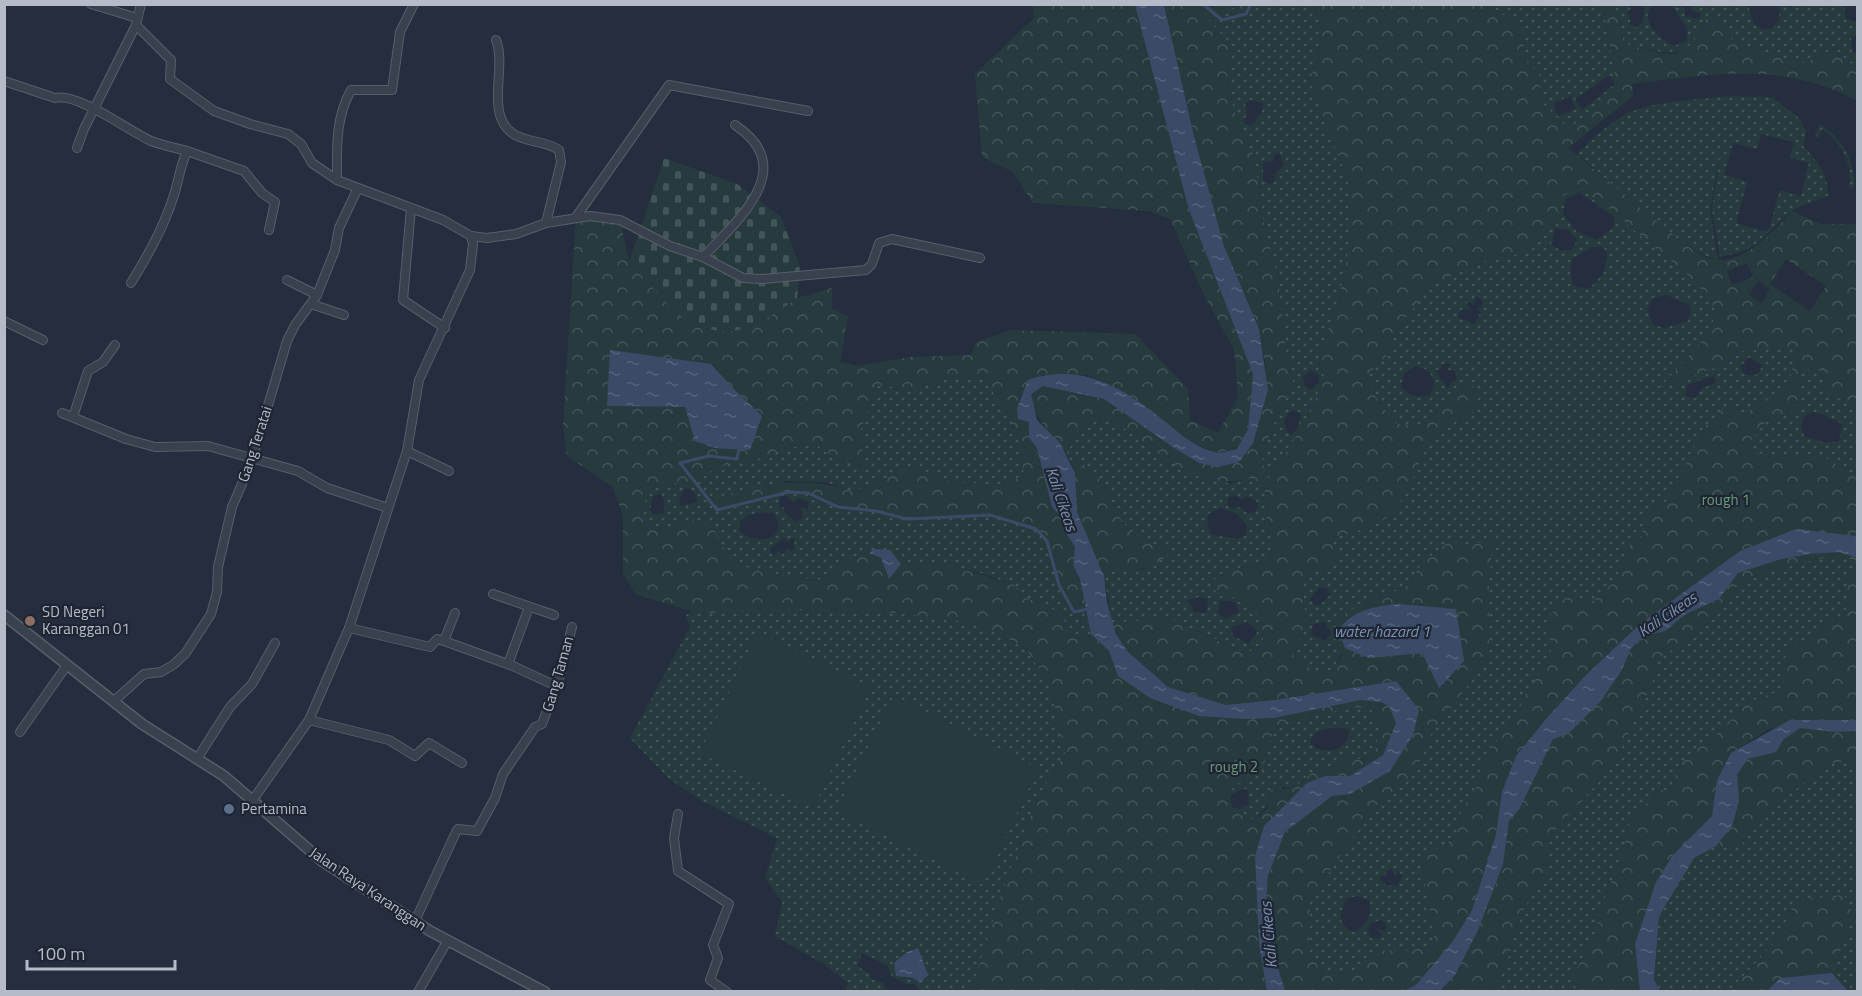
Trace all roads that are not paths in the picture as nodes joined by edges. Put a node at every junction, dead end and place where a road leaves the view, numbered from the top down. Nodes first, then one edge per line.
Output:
1 (91, 4) edge
2 (141, 4) edge
3 (414, 4) edge
4 (137, 22) junction
5 (496, 40) dead end
6 (4, 81) edge
7 (96, 109) junction
8 (808, 111) dead end
9 (735, 125) dead end
10 (77, 148) dead end
11 (187, 151) junction
12 (337, 180) junction
13 (357, 190) junction
14 (411, 208) junction
15 (576, 217) junction
16 (546, 223) junction
17 (268, 230) dead end
18 (471, 236) junction
19 (703, 257) junction
20 (980, 258) dead end
21 (287, 280) dead end
22 (131, 283) dead end
23 (317, 295) junction
24 (311, 304) junction
25 (344, 315) dead end
26 (4, 321) edge
27 (444, 328) junction
28 (43, 340) dead end
29 (115, 345) dead end
30 (62, 413) dead end
31 (73, 417) junction
32 (407, 451) junction
33 (253, 458) junction
34 (449, 471) dead end
35 (388, 508) junction
36 (493, 594) dead end
37 (529, 607) junction
38 (455, 613) dead end
39 (4, 615) edge
40 (554, 615) dead end
41 (572, 627) dead end
42 (349, 628) junction
43 (444, 640) junction
44 (275, 643) dead end
45 (508, 664) junction
46 (67, 665) junction
47 (556, 686) junction
48 (114, 701) junction
49 (309, 720) junction
50 (20, 732) dead end
51 (197, 759) junction
52 (462, 762) dead end
53 (252, 801) junction
54 (678, 814) dead end
55 (415, 921) junction
56 (448, 940) junction
57 (418, 992) edge
58 (545, 992) edge
59 (727, 992) edge

1 - 4 street
2 - 4 street
3 - 12 street
4 - 7 street
4 - 12 street
5 - 16 street
6 - 7 street
7 - 10 street
7 - 11 street
8 - 15 street
9 - 19 street
11 - 17 street
11 - 22 street
12 - 13 street
13 - 14 street
13 - 23 street, Gang Teratai
14 - 18 street
14 - 27 street
15 - 16 street
15 - 19 street
16 - 18 street
18 - 27 street
19 - 20 street
21 - 23 street
23 - 24 street, Gang Teratai
24 - 25 street
24 - 33 street, Gang Teratai
26 - 28 street
27 - 32 street
29 - 31 street
30 - 31 street
31 - 33 street
32 - 34 street
32 - 35 street
33 - 35 street
33 - 48 street, Gang Teratai
35 - 42 street
36 - 37 street
37 - 40 street
37 - 45 street
38 - 43 street
39 - 46 street, Jalan Raya Karanggan
41 - 47 street, Gang Taman
42 - 43 street
42 - 49 street
43 - 45 street
44 - 51 street
45 - 47 street
46 - 48 street, Jalan Raya Karanggan
46 - 50 street
47 - 55 street, Gang Taman
48 - 51 street, Jalan Raya Karanggan
49 - 52 street
49 - 53 street
51 - 53 street, Jalan Raya Karanggan
53 - 55 street, Jalan Raya Karanggan
54 - 59 street
55 - 56 street, Jalan Raya Karanggan
56 - 57 street
56 - 58 street, Jalan Raya Karanggan

